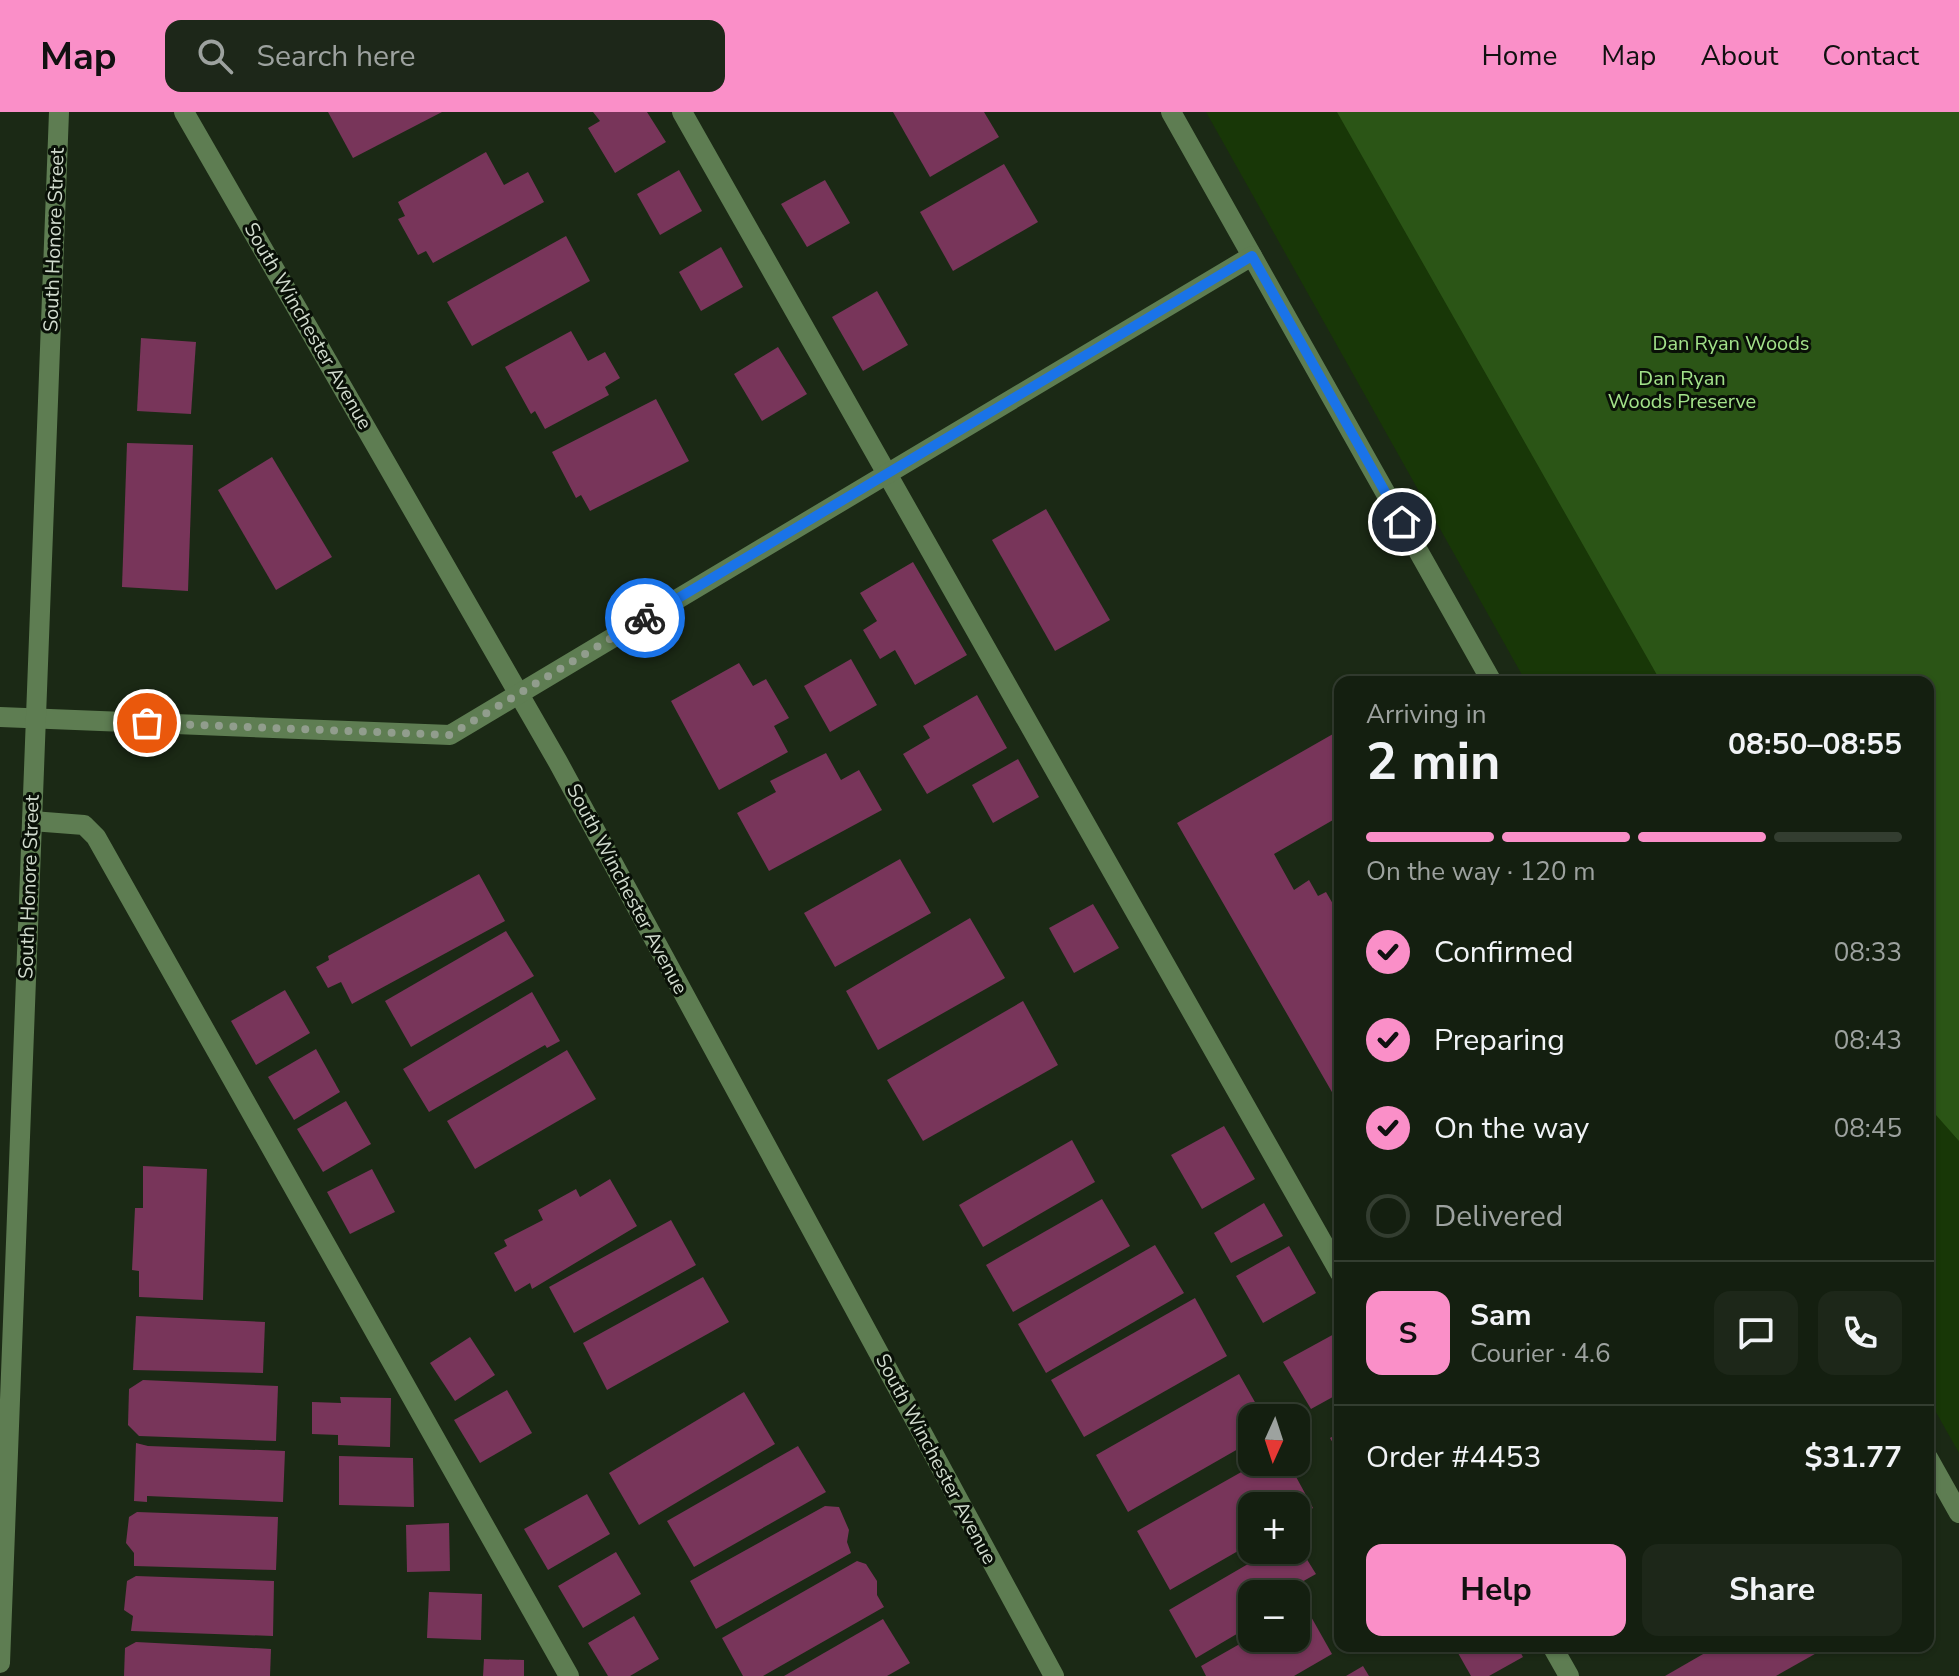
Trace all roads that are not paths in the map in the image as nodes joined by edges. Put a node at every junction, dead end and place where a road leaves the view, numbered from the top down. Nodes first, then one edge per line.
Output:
1 (59, 112) edge
2 (184, 112) edge
3 (682, 112) edge
4 (1171, 112) edge
5 (1252, 256) junction
6 (886, 475) junction
7 (1489, 676) edge
8 (519, 693) junction
9 (0, 717) edge
10 (36, 718) junction
11 (32, 821) junction
12 (1334, 1262) edge
13 (1934, 1469) edge
14 (1959, 1513) edge
15 (1555, 1652) edge
16 (0, 1663) edge
17 (569, 1676) edge
18 (1054, 1676) edge
19 (1569, 1676) edge

1 - 10 street, South Honore Street
2 - 8 street, South Winchester Avenue
3 - 6 street
4 - 5 street
5 - 6 street
5 - 7 street
6 - 8 street
6 - 12 street
8 - 10 street
8 - 18 street, South Winchester Avenue
9 - 10 street
10 - 11 street, South Honore Street
11 - 16 street, South Honore Street
11 - 17 street
13 - 14 street
15 - 19 street

